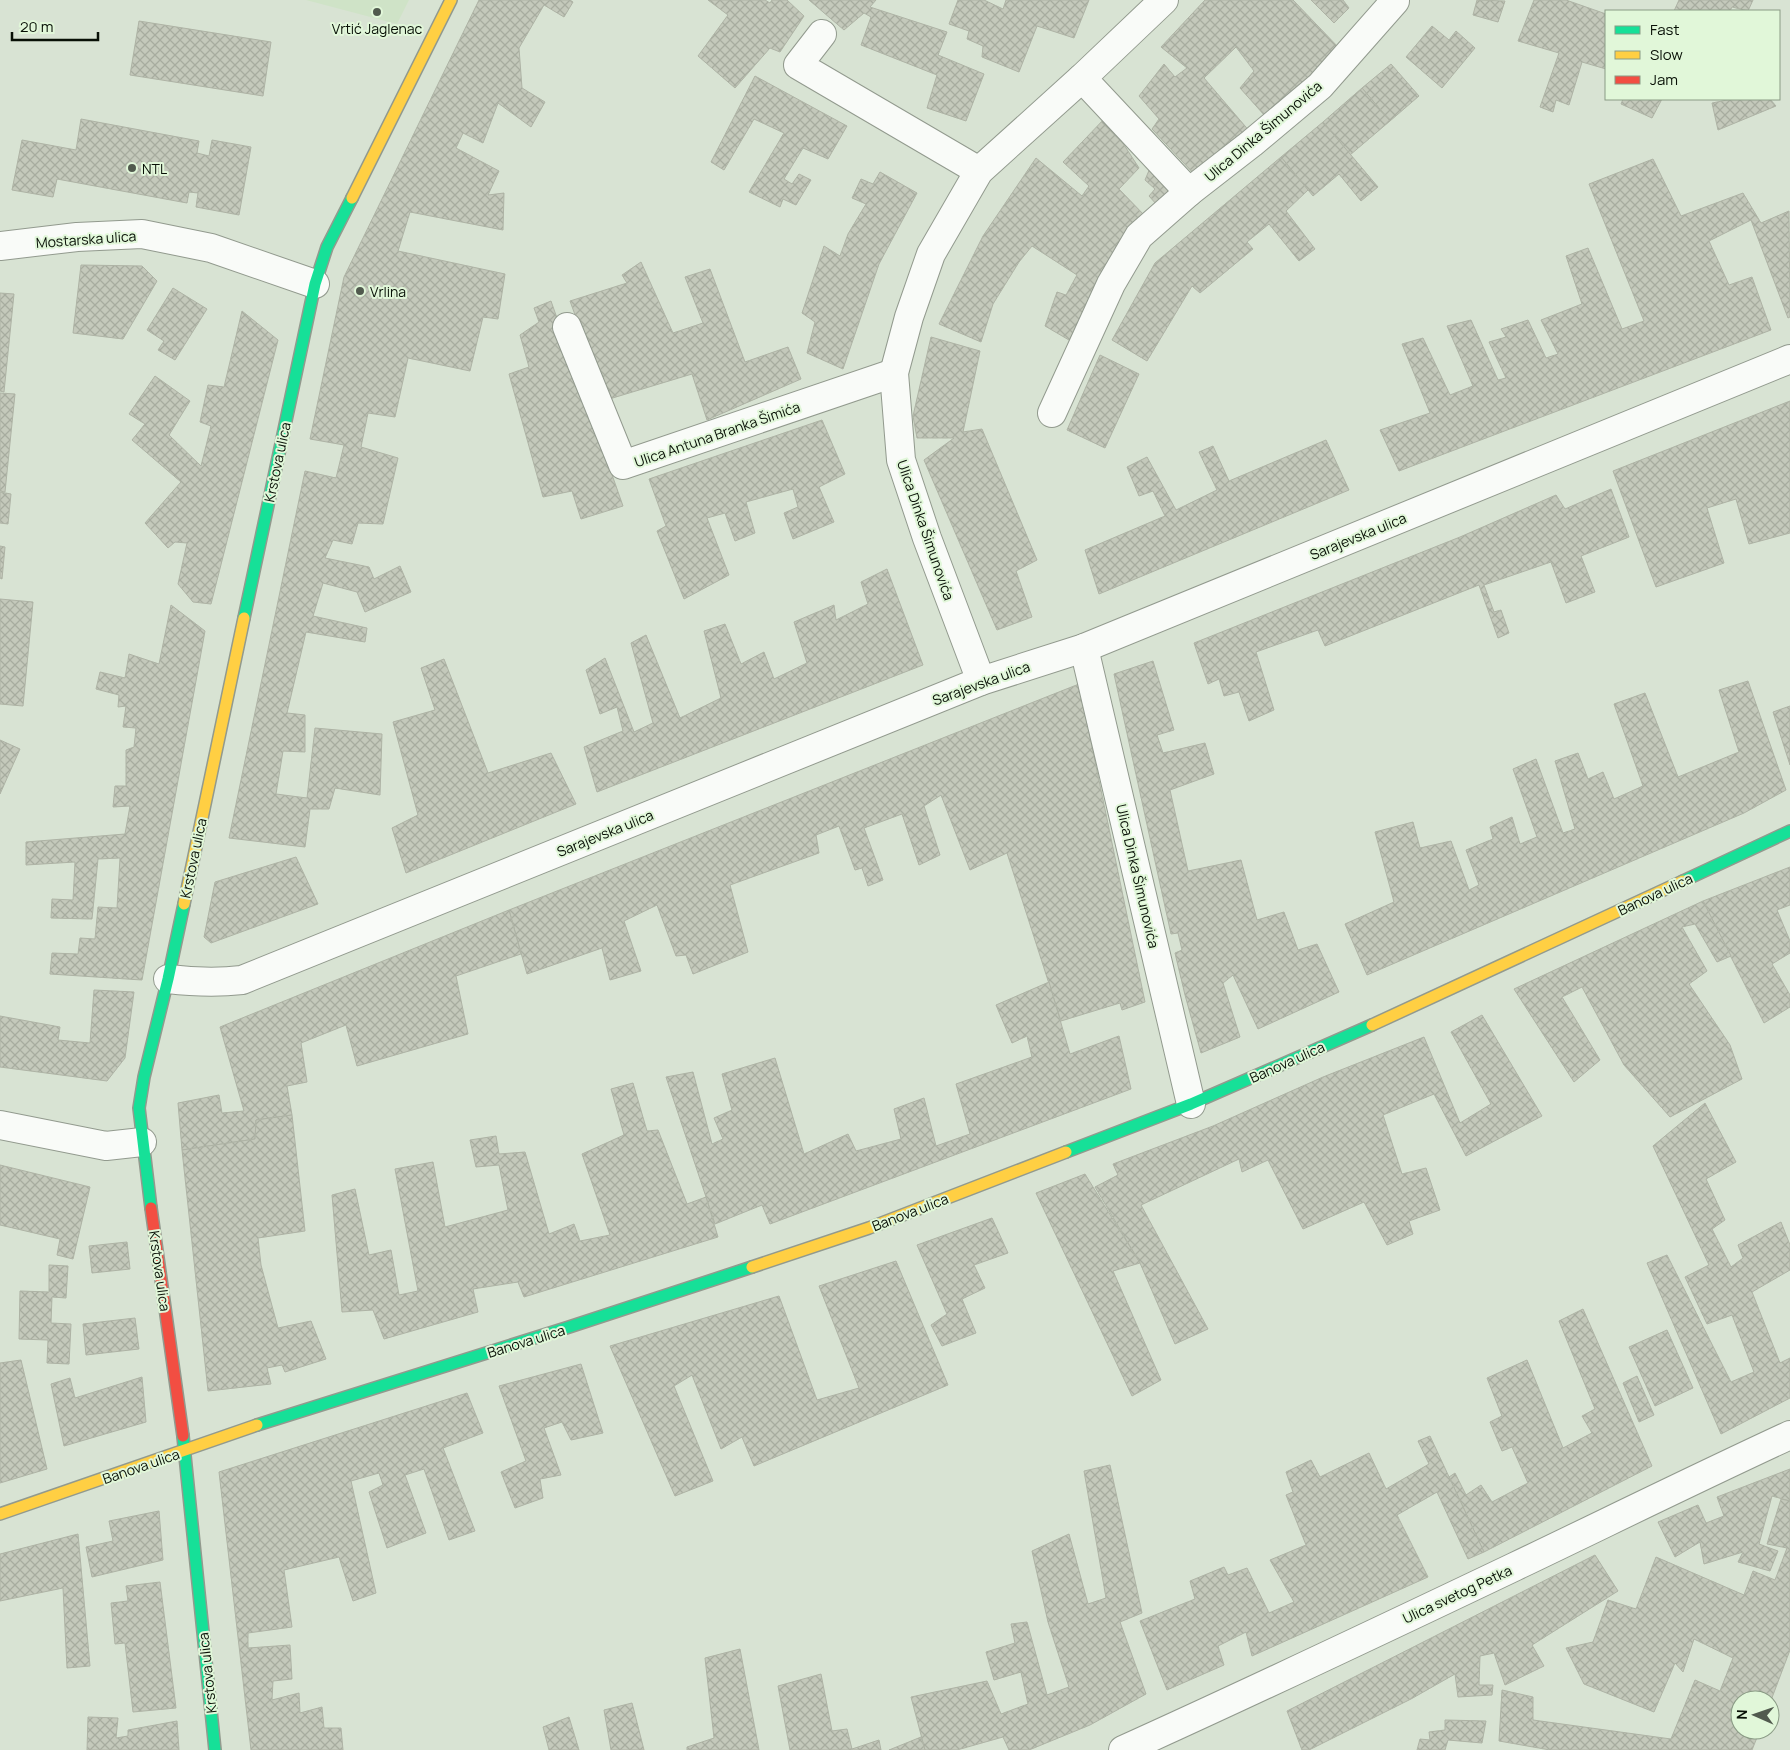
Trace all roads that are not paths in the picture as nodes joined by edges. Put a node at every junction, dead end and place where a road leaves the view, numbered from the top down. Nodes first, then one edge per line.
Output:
1 (451, 0) edge
2 (1164, 0) edge
3 (1395, 1) edge
4 (822, 34) dead end
5 (1082, 78) junction
6 (979, 171) junction
7 (1189, 192) junction
8 (0, 246) edge
9 (315, 284) junction
10 (567, 327) dead end
11 (1790, 359) edge
12 (894, 373) junction
13 (1052, 413) dead end
14 (1084, 648) junction
15 (981, 681) junction
16 (1790, 831) edge
17 (168, 979) junction
18 (1191, 1104) junction
19 (0, 1125) edge
20 (142, 1142) junction
21 (1790, 1435) edge
22 (185, 1451) junction
23 (0, 1514) edge
24 (215, 1750) edge
25 (1123, 1750) edge

1 - 9 street, Krstova ulica
2 - 5 street, Ulica Dinka Šimunovića
3 - 7 street, Ulica Dinka Šimunovića
4 - 6 street
5 - 6 street, Ulica Dinka Šimunovića
5 - 7 street
6 - 12 street, Ulica Dinka Šimunovića
7 - 13 street, Ulica Dinka Šimunovića
8 - 9 street, Mostarska ulica
9 - 17 street, Krstova ulica
10 - 12 street, Ulica Antuna Branka Šimića
11 - 14 street, Sarajevska ulica
12 - 15 street, Ulica Dinka Šimunovića
14 - 15 street, Sarajevska ulica
14 - 18 street, Ulica Dinka Šimunovića
15 - 17 street, Sarajevska ulica
16 - 18 street, Banova ulica
17 - 20 street, Krstova ulica
18 - 22 street, Banova ulica
19 - 20 street
20 - 22 street, Krstova ulica
21 - 25 street, Ulica svetog Petka
22 - 23 street, Banova ulica
22 - 24 street, Krstova ulica

